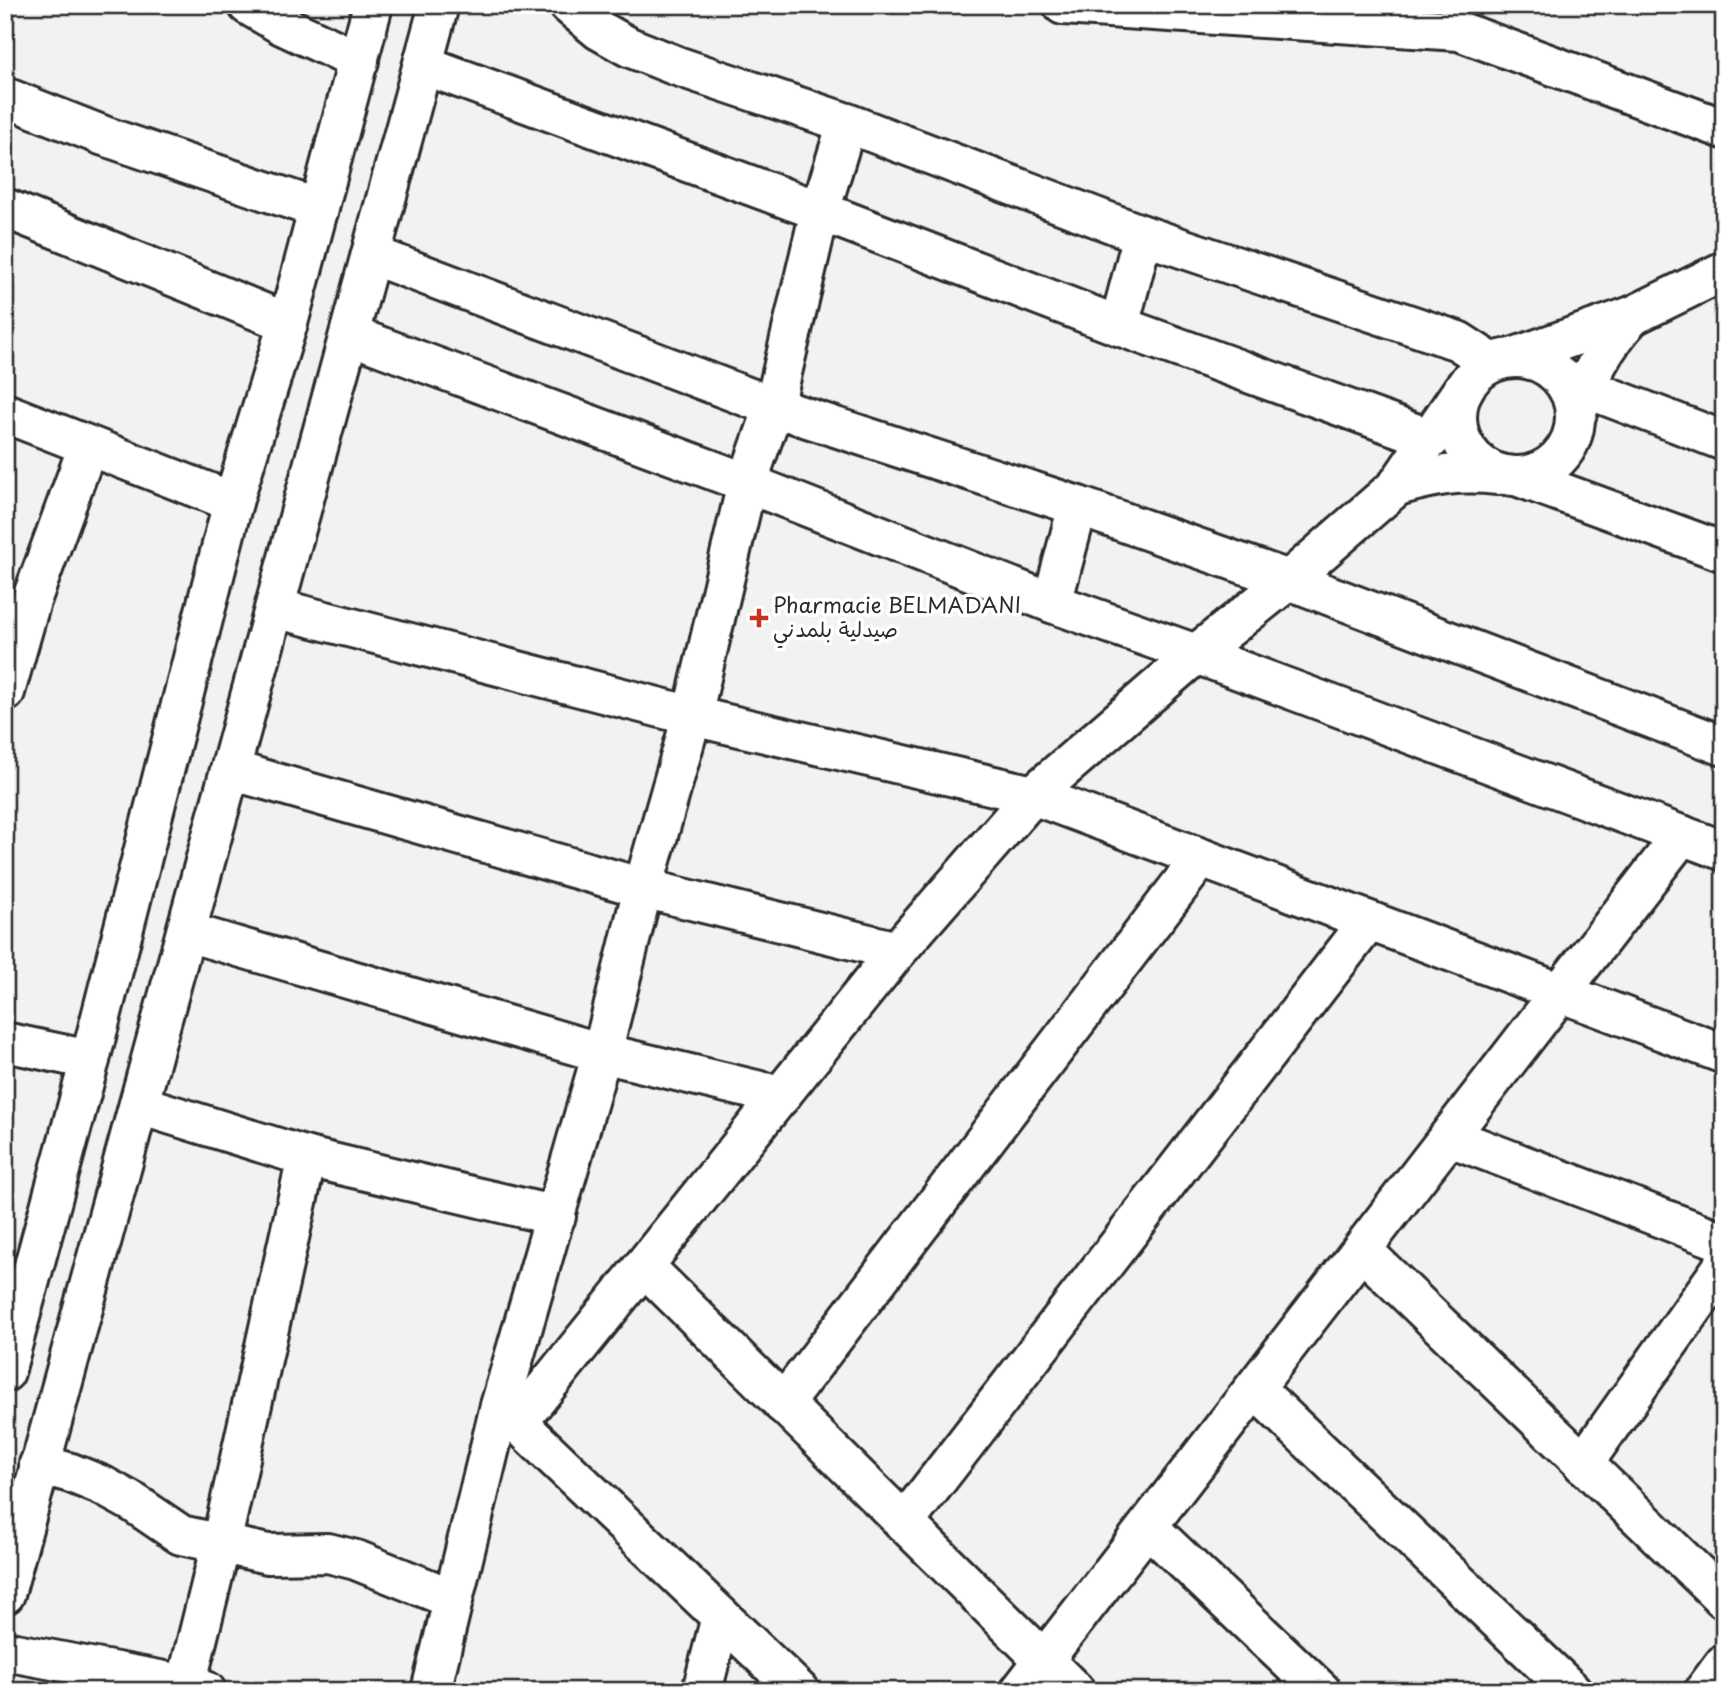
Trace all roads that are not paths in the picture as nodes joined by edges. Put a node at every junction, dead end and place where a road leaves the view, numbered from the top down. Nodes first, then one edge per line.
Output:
1 (248, 5) edge
2 (373, 5) edge
3 (439, 5) edge
4 (569, 5) edge
5 (1063, 5) edge
6 (1454, 18) edge
7 (359, 61) junction
8 (424, 65) junction
9 (5, 97) edge
10 (847, 123) junction
11 (1724, 129) edge
12 (5, 208) edge
13 (319, 209) junction
14 (820, 211) junction
15 (1143, 235) junction
16 (372, 255) junction
17 (1724, 271) edge
18 (1632, 316) junction
19 (288, 323) junction
20 (1119, 326) junction
21 (350, 335) junction
22 (1502, 360) junction
23 (1463, 389) junction
24 (1574, 394) junction
25 (774, 407) junction
26 (5, 413) edge
27 (1431, 439) junction
28 (1724, 441) edge
29 (88, 446) junction
30 (1509, 476) junction
31 (747, 483) junction
32 (1397, 486) junction
33 (233, 502) junction
34 (1078, 506) junction
35 (1724, 552) edge
36 (1289, 580) junction
37 (18, 597) edge
38 (1052, 603) junction
39 (275, 608) junction
40 (1196, 654) junction
41 (5, 692) edge
42 (692, 716) junction
43 (1724, 746) edge
44 (231, 770) junction
45 (1033, 795) junction
46 (1682, 835) junction
47 (1724, 851) edge
48 (1201, 858) junction
49 (643, 888) junction
50 (1369, 921) junction
51 (187, 932) junction
52 (897, 951) junction
53 (1561, 993) junction
54 (5, 1042) edge
55 (602, 1053) junction
56 (1724, 1054) edge
57 (90, 1060) junction
58 (781, 1096) junction
59 (140, 1105) junction
60 (1450, 1136) junction
61 (307, 1157) junction
62 (556, 1216) junction
63 (1724, 1242) edge
64 (1362, 1250) junction
65 (1724, 1265) edge
66 (644, 1266) junction
67 (5, 1372) edge
68 (1255, 1389) junction
69 (783, 1404) junction
70 (509, 1414) junction
71 (39, 1464) junction
72 (1583, 1464) junction
73 (904, 1523) junction
74 (1148, 1527) junction
75 (221, 1544) junction
76 (5, 1594) edge
77 (453, 1599) junction
78 (1724, 1600) edge
79 (722, 1617) junction
80 (5, 1651) edge
81 (1044, 1661) junction
82 (1724, 1664) edge
83 (196, 1688) edge
84 (431, 1691) edge
85 (702, 1691) edge
86 (799, 1691) edge
87 (1020, 1691) edge
88 (1075, 1691) edge
89 (1321, 1691) edge
90 (1572, 1691) edge
91 (1704, 1691) edge

1 - 7 street
2 - 7 street
3 - 8 street
4 - 10 street
5 - 6 street
6 - 11 street
7 - 13 street
8 - 14 street
8 - 16 street
9 - 13 street
10 - 14 street
10 - 15 street
12 - 19 street
13 - 19 street
14 - 20 street
14 - 25 street
15 - 20 street
15 - 22 street
16 - 21 street
16 - 25 street
17 - 18 street
18 - 22 street
18 - 24 street
19 - 33 street
20 - 27 street
21 - 31 street
21 - 39 street
22 - 23 street
22 - 24 street
23 - 27 street
23 - 30 street
24 - 28 street
24 - 30 street
25 - 31 street
25 - 34 street
26 - 29 street
27 - 32 street
29 - 33 street
29 - 37 street
30 - 32 street
30 - 35 street
31 - 38 street
31 - 42 street
32 - 36 street
33 - 57 street
34 - 36 street
34 - 38 street
36 - 40 street
36 - 43 street
37 - 41 street
38 - 40 street
39 - 42 street
39 - 44 street
40 - 45 street
40 - 46 street
42 - 45 street
42 - 49 street
44 - 49 street
44 - 51 street
45 - 48 street
45 - 52 street
46 - 47 street
46 - 53 street
48 - 50 street
48 - 69 street
49 - 52 street
49 - 55 street
50 - 53 street
50 - 73 street
51 - 55 street
51 - 59 street
52 - 58 street
53 - 56 street
53 - 60 street
54 - 57 street
55 - 58 street
55 - 62 street
57 - 67 street
58 - 66 street
59 - 61 street
59 - 71 street
60 - 63 street
60 - 64 street
61 - 62 street
61 - 75 street
62 - 70 street
64 - 68 street
64 - 72 street
65 - 72 street
66 - 69 street
66 - 70 street
68 - 74 street
68 - 90 street
69 - 73 street
70 - 77 street
70 - 79 street
71 - 75 street
71 - 76 street
72 - 78 street
73 - 81 street
74 - 81 street
74 - 89 street
75 - 77 street
75 - 83 street
77 - 84 street
79 - 85 street
79 - 86 street
80 - 83 street
81 - 87 street
81 - 88 street
82 - 91 street

